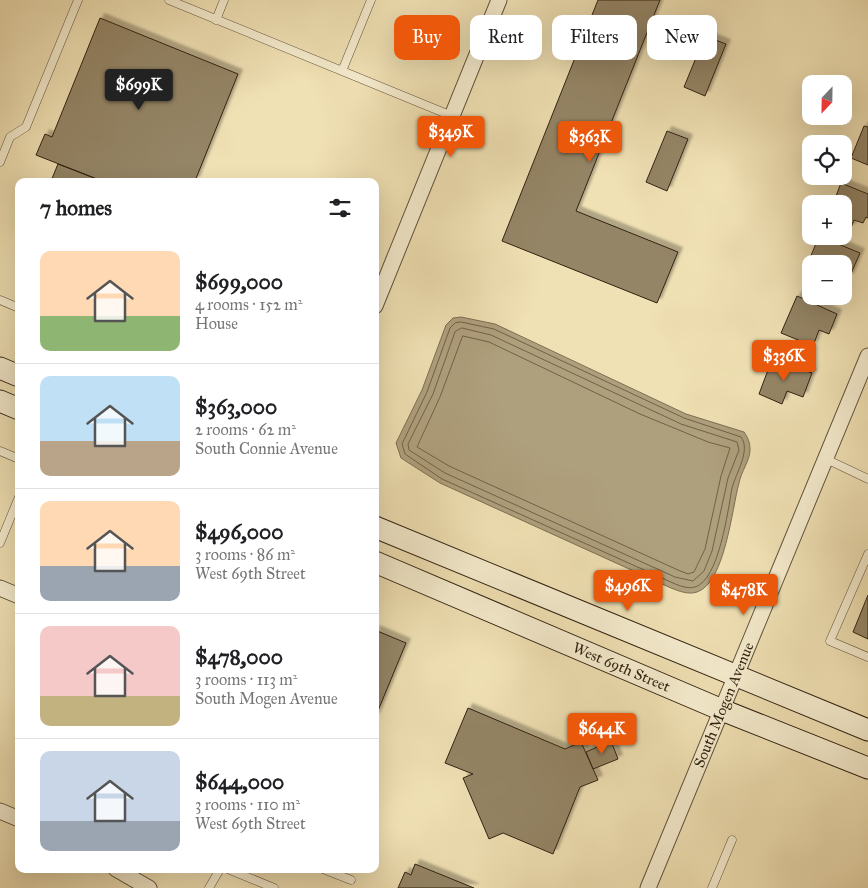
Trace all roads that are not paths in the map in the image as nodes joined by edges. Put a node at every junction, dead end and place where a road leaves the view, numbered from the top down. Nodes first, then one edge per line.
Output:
1 (78, 0) edge
2 (169, 0) edge
3 (224, 0) edge
4 (370, 0) edge
5 (499, 0) edge
6 (216, 20) junction
7 (342, 71) junction
8 (452, 116) junction
9 (0, 162) edge
10 (379, 296) edge
11 (0, 300) edge
12 (15, 306) edge
13 (868, 356) edge
14 (0, 368) edge
15 (15, 374) edge
16 (0, 401) edge
17 (15, 407) edge
18 (0, 451) edge
19 (15, 457) edge
20 (826, 458) junction
21 (868, 479) edge
22 (15, 507) edge
23 (379, 528) edge
24 (0, 543) edge
25 (868, 554) edge
26 (379, 564) edge
27 (0, 589) edge
28 (15, 595) edge
29 (868, 657) edge
30 (736, 676) junction
31 (722, 710) junction
32 (868, 730) edge
33 (868, 768) edge
34 (0, 811) edge
35 (15, 817) edge
36 (732, 840) dead end
37 (127, 873) edge
38 (218, 873) edge
39 (238, 873) edge
40 (334, 873) edge
41 (143, 879) edge
42 (352, 880) dead end
43 (209, 888) edge
44 (274, 888) edge
45 (648, 888) edge
46 (712, 888) edge

1 - 9 lane
2 - 6 lane
3 - 6 lane
4 - 7 lane
5 - 8 street
6 - 7 lane
7 - 8 lane
8 - 10 street
11 - 12 lane
13 - 20 street, South Mogen Avenue
14 - 15 street
16 - 17 street
18 - 19 lane
20 - 21 lane
20 - 30 street, South Mogen Avenue
22 - 24 lane
23 - 30 street
25 - 29 lane
26 - 31 street, West 69th Street
27 - 28 street
30 - 31 street, South Mogen Avenue
30 - 32 street
31 - 33 street, West 69th Street
31 - 45 street, South Mogen Avenue
34 - 35 street
36 - 46 lane
37 - 41 street
38 - 43 lane
39 - 44 lane
40 - 42 lane

